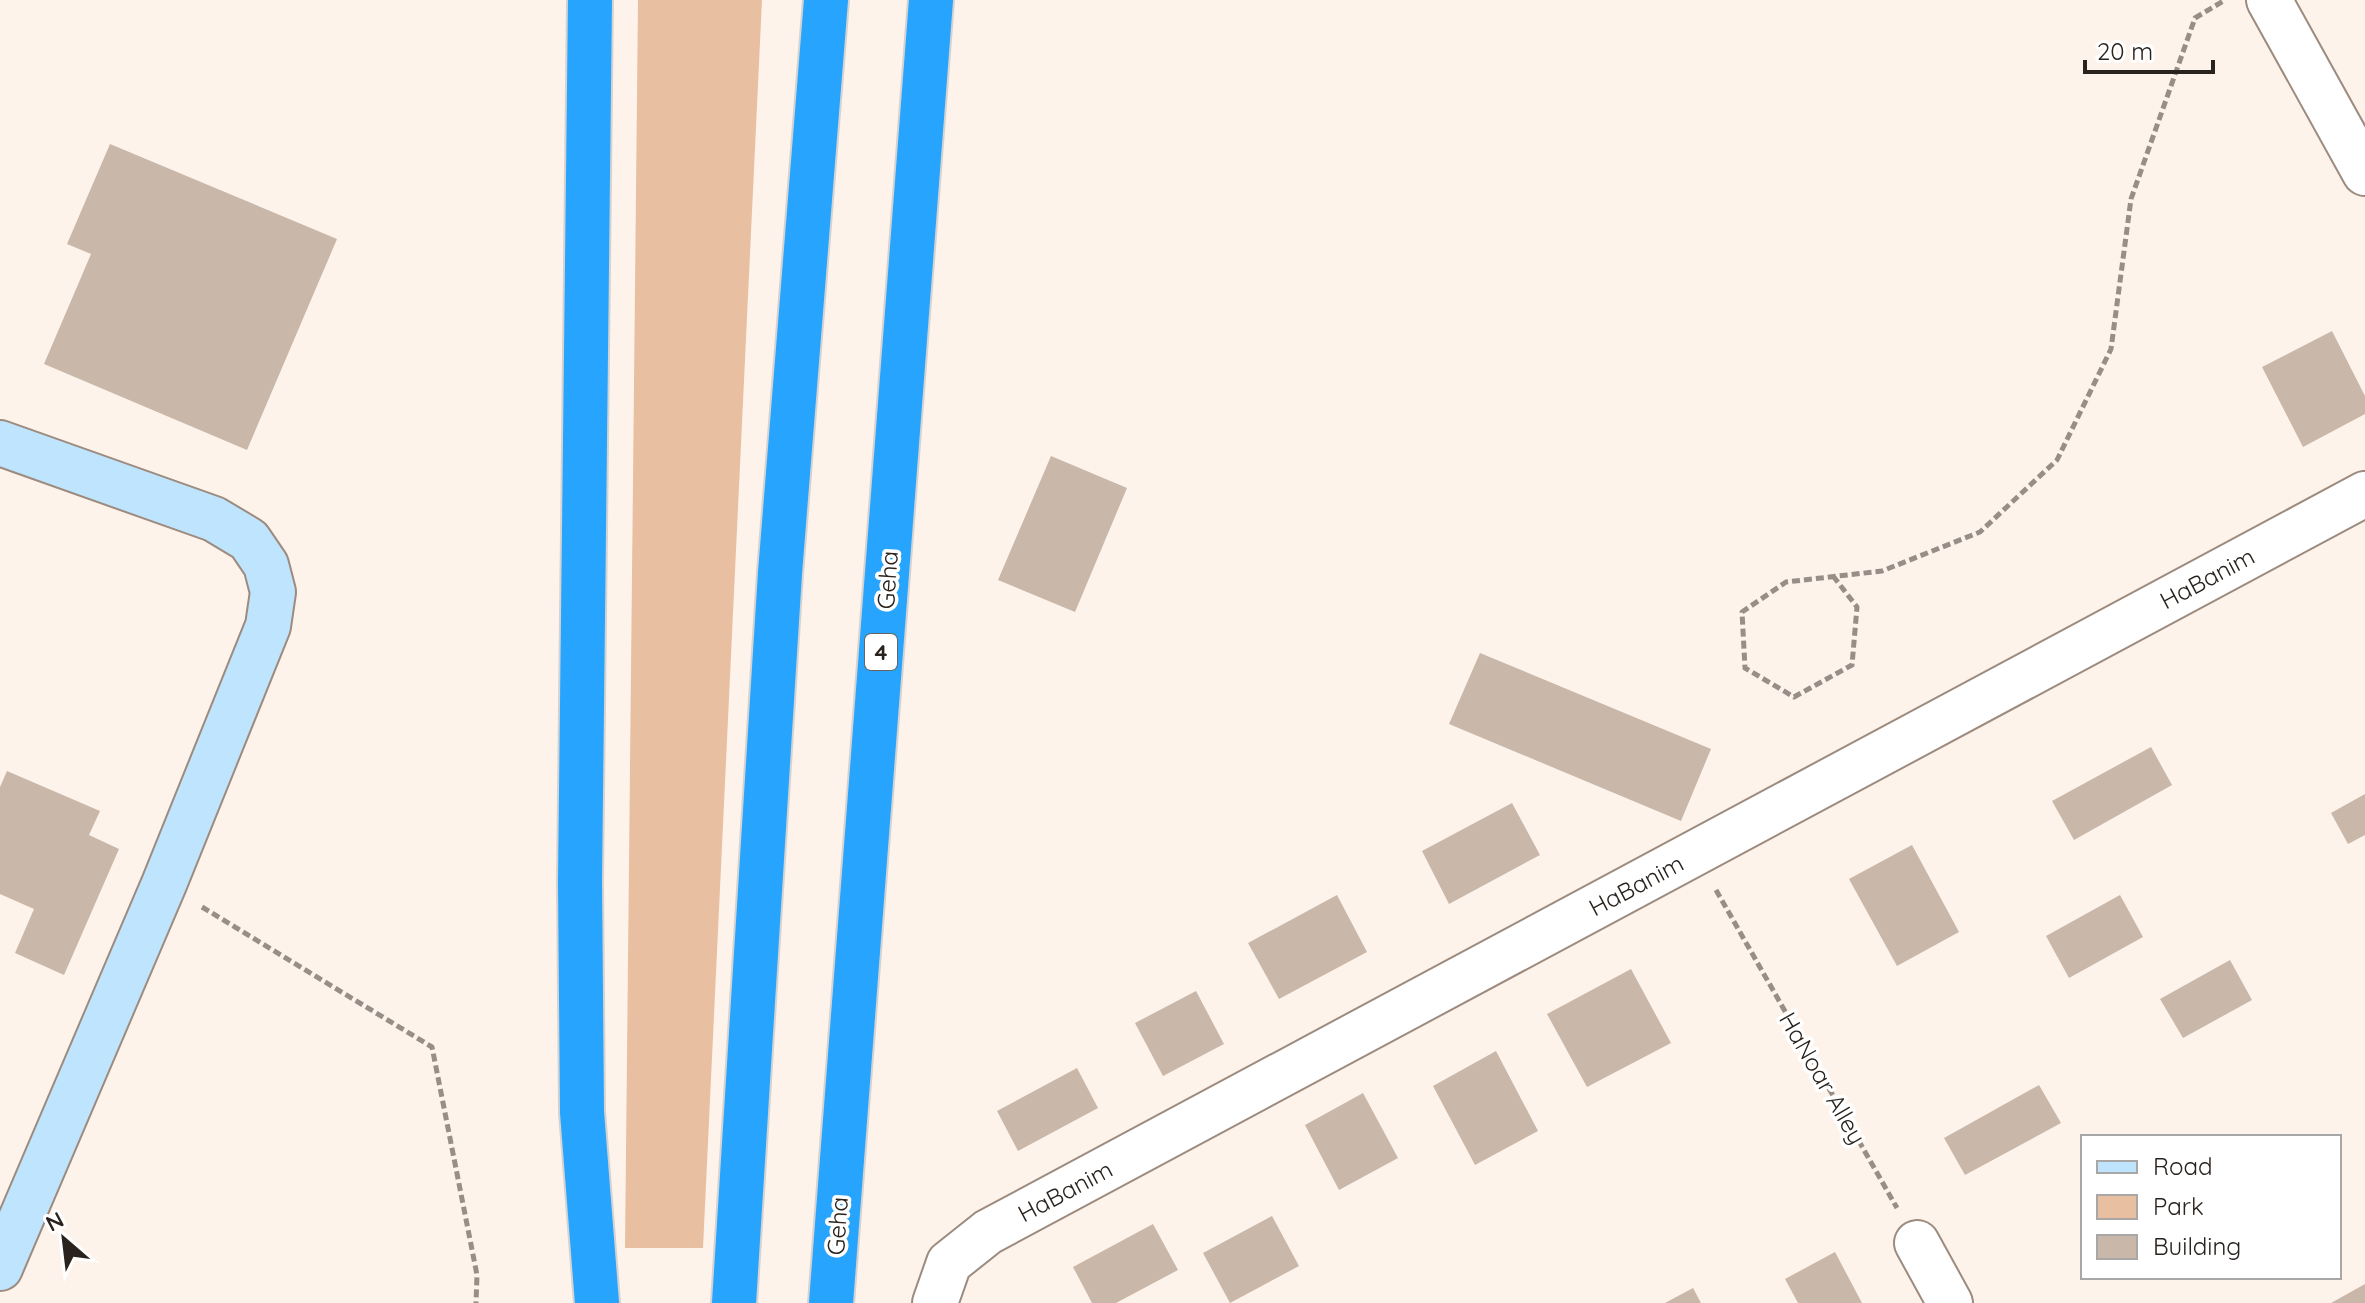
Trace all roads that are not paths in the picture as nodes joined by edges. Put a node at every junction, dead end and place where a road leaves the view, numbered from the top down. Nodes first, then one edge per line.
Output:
1 (590, 0) edge
2 (826, 0) edge
3 (931, 0) edge
4 (2269, 0) edge
5 (2365, 173) edge
6 (0, 443) edge
7 (2365, 494) edge
8 (1917, 1243) road end
9 (0, 1268) edge
10 (597, 1303) edge
11 (734, 1303) edge
12 (831, 1303) edge
13 (935, 1303) edge
14 (1950, 1303) edge

1 - 10 highway
2 - 11 highway
3 - 12 highway, Geha / 4
4 - 5 street
6 - 9 street
7 - 13 street, HaBanim
8 - 14 street

